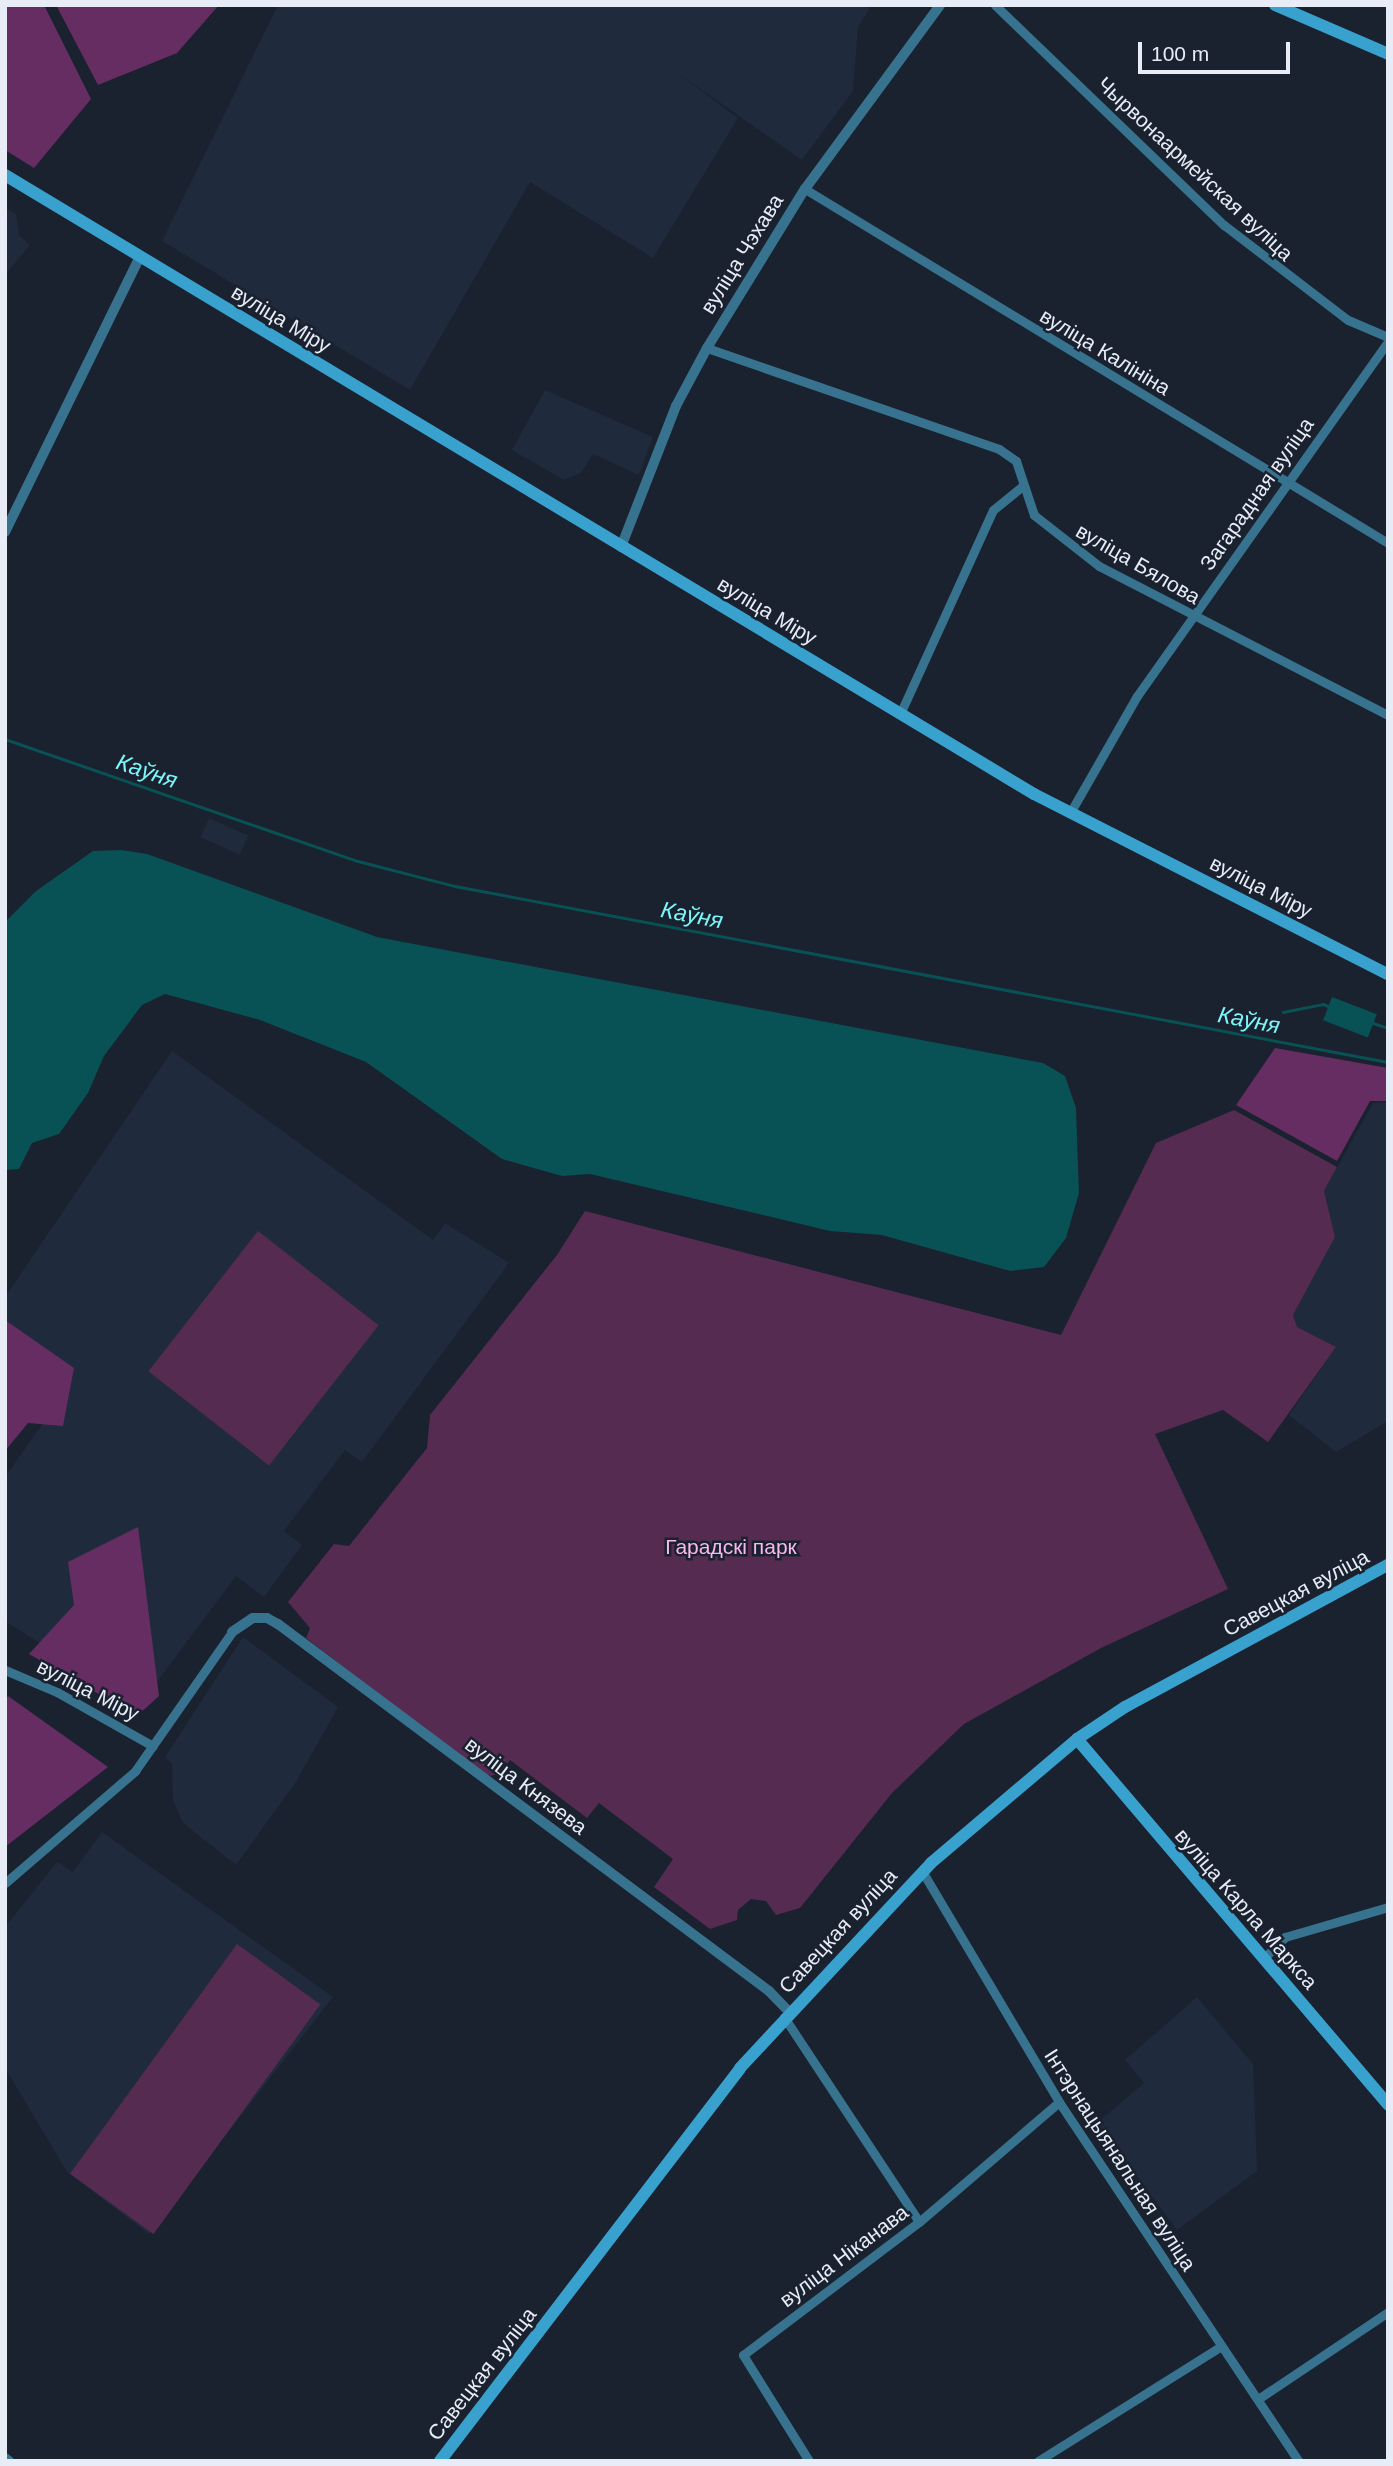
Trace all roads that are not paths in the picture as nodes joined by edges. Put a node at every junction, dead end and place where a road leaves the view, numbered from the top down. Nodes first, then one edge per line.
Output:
1 (940, 5) edge
2 (995, 5) edge
3 (1276, 5) edge
4 (1388, 54) edge
5 (5, 175) edge
6 (804, 189) junction
7 (141, 257) junction
8 (1388, 339) edge
9 (707, 348) junction
10 (1285, 482) junction
11 (1023, 486) junction
12 (5, 532) edge
13 (1388, 543) edge
14 (621, 547) junction
15 (1194, 617) junction
16 (900, 714) junction
17 (1388, 715) edge
18 (1070, 813) junction
19 (1388, 974) edge
20 (1388, 1565) edge
21 (232, 1632) joint
22 (5, 1670) edge
23 (1077, 1739) junction
24 (153, 1746) junction
25 (922, 1871) junction
26 (5, 1883) edge
27 (1388, 1907) edge
28 (1264, 1958) junction
29 (787, 2015) junction
30 (1059, 2102) junction
31 (1388, 2104) edge
32 (919, 2222) junction
33 (1388, 2312) edge
34 (1221, 2346) junction
35 (1258, 2399) junction
36 (440, 2461) edge
37 (809, 2461) edge
38 (1038, 2461) edge
39 (1298, 2461) edge

1 - 6 street, вуліца Чэхава
2 - 8 street, Чырвонаармейская вуліца
3 - 4 main road
5 - 7 main road, вуліца Міру
6 - 9 street, вуліца Чэхава
6 - 10 street, вуліца Калініна
7 - 12 street
7 - 14 main road, вуліца Міру
8 - 10 street, Загарадная вуліца
9 - 11 street, вуліца Бялова
9 - 14 street, вуліца Чэхава
10 - 13 street, вуліца Калініна
10 - 15 street, Загарадная вуліца
11 - 15 street, вуліца Бялова
11 - 16 street
14 - 16 main road, вуліца Міру
15 - 17 street, вуліца Бялова
15 - 18 street, Загарадная вуліца
16 - 18 main road, вуліца Міру
18 - 19 main road, вуліца Міру
20 - 23 main road, Савецкая вуліца
21 - 24 street
21 - 29 street, вуліца Князева
22 - 24 street, вуліца Міру
23 - 25 main road, Савецкая вуліца
23 - 28 main road, вуліца Карла Маркса
24 - 26 street
25 - 29 main road, Савецкая вуліца
25 - 30 street, Інтэрнацыянальная вуліца
27 - 28 street
28 - 31 main road, вуліца Карла Маркса
29 - 32 street
29 - 36 main road, Савецкая вуліца
30 - 32 street, вуліца Ніканава
30 - 34 street, Інтэрнацыянальная вуліца
32 - 37 street, вуліца Ніканава
33 - 35 street
34 - 35 street, Інтэрнацыянальная вуліца
34 - 38 street
35 - 39 street, Інтэрнацыянальная вуліца

